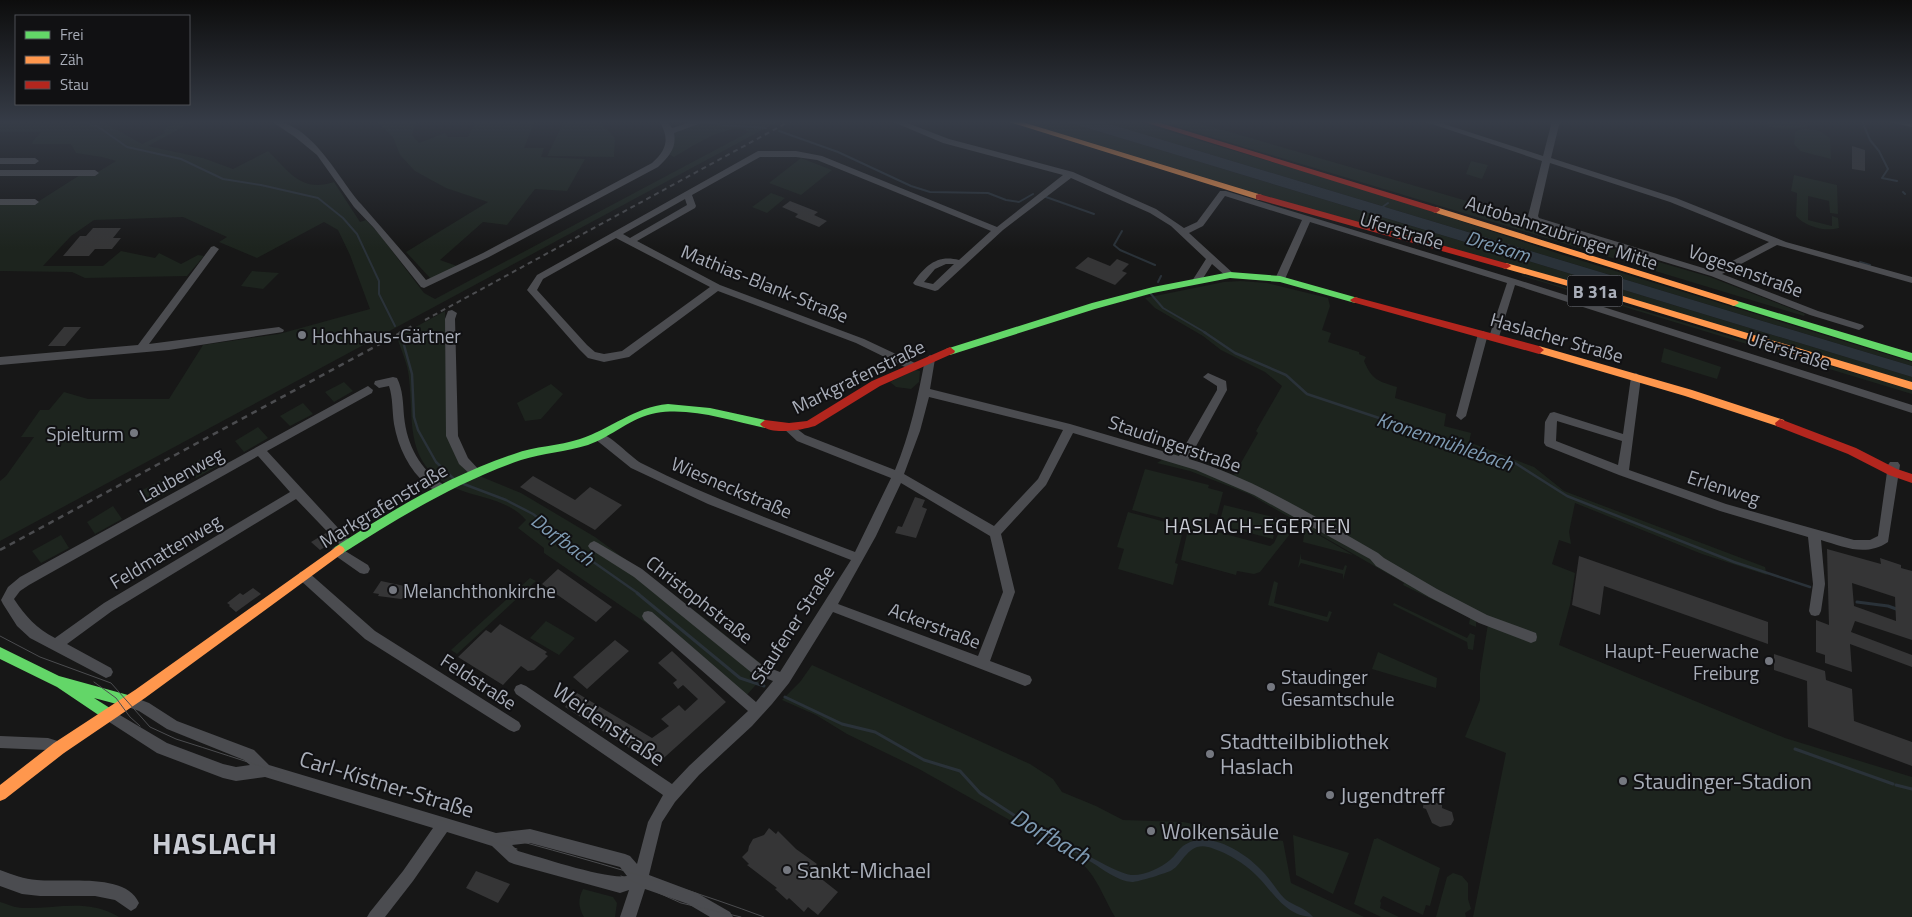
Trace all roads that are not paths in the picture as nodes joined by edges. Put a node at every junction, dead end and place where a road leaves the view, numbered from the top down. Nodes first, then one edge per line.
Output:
1 (32, 164) edge
2 (328, 164) edge
3 (657, 164) edge
4 (741, 164) edge
5 (835, 164) edge
6 (1032, 164) edge
7 (1150, 164) edge
8 (1287, 164) edge
9 (1547, 164) edge
10 (1565, 164) edge
11 (0, 173) edge
12 (23, 173) junction
13 (95, 173) dead end
14 (1070, 174) junction
15 (688, 195) junction
16 (0, 202) edge
17 (35, 202) dead end
18 (1307, 218) junction
19 (1495, 229) junction
20 (997, 230) junction
21 (1183, 232) junction
22 (617, 235) junction
23 (629, 242) junction
24 (1776, 242) junction
25 (214, 249) dead end
26 (1441, 250) junction
27 (1208, 259) junction
28 (960, 263) dead end
29 (1714, 274) junction
30 (1225, 276) junction
31 (1280, 279) junction
32 (1912, 280) edge
33 (1197, 281) junction
34 (1512, 281) junction
35 (717, 287) junction
36 (452, 313) dead end
37 (1859, 327) dead end
38 (279, 330) dead end
39 (1489, 336) junction
40 (141, 348) junction
41 (1912, 350) edge
42 (888, 355) junction
43 (1912, 357) edge
44 (930, 359) junction
45 (0, 361) edge
46 (911, 366) junction
47 (896, 374) junction
48 (1208, 377) dead end
49 (1636, 377) junction
50 (379, 384) dead end
51 (1912, 386) edge
52 (368, 390) dead end
53 (925, 392) junction
54 (1912, 400) edge
55 (1912, 409) edge
56 (1461, 416) dead end
57 (788, 428) junction
58 (1070, 428) junction
59 (599, 436) junction
60 (1627, 439) junction
61 (259, 450) junction
62 (1182, 461) junction
63 (1893, 468) junction
64 (1912, 471) edge
65 (475, 472) junction
66 (1623, 472) junction
67 (899, 476) junction
68 (1912, 479) edge
69 (445, 485) junction
70 (297, 493) junction
71 (995, 533) junction
72 (1814, 534) junction
73 (594, 546) dead end
74 (342, 548) junction
75 (858, 558) junction
76 (364, 569) dead end
77 (304, 576) junction
78 (830, 606) junction
79 (1815, 611) dead end
80 (648, 616) dead end
81 (1531, 637) dead end
82 (56, 645) junction
83 (0, 653) edge
84 (982, 664) junction
85 (106, 672) dead end
86 (1025, 680) dead end
87 (56, 681) junction
88 (777, 687) junction
89 (521, 690) dead end
90 (128, 701) junction
91 (758, 711) junction
92 (108, 714) junction
93 (514, 726) dead end
94 (0, 742) edge
95 (59, 748) junction
96 (265, 770) junction
97 (0, 794) edge
98 (674, 794) junction
99 (444, 825) junction
100 (496, 840) junction
101 (0, 878) edge
102 (640, 880) junction
103 (131, 903) dead end
104 (375, 917) edge
105 (628, 917) edge
106 (725, 917) edge

1 - 12 street
2 - 3 street
4 - 15 street
5 - 20 street
6 - 14 street
7 - 26 main road, B 31a
8 - 19 main road, Autobahnzubringer Mitte / B 31a
9 - 29 street, Vogesenstraße
10 - 24 street
11 - 12 street
12 - 13 street
14 - 20 street
14 - 21 street
15 - 22 street
15 - 23 street, Mathias-Blank-Straße
16 - 17 street
18 - 21 street, Uferstraße
18 - 31 street
18 - 34 street, Uferstraße
19 - 41 main road
19 - 43 main road, Autobahnzubringer Mitte / B 31a
20 - 28 street
21 - 27 street
22 - 23 street, Mathias-Blank-Straße
22 - 35 street
23 - 35 street, Mathias-Blank-Straße
24 - 29 street
24 - 32 street
25 - 40 street
26 - 51 main road, B 31a
26 - 54 main road
27 - 30 street
27 - 33 street
29 - 37 street, Vogesenstraße
30 - 31 main road, Haslacher Straße
30 - 33 main road, Markgrafenstraße
31 - 39 main road, Haslacher Straße
33 - 44 main road, Markgrafenstraße
34 - 39 street
34 - 55 street, Uferstraße
35 - 42 street, Mathias-Blank-Straße
36 - 65 street
38 - 40 street
39 - 49 main road, Haslacher Straße
39 - 56 street
40 - 45 street
42 - 46 street, Mathias-Blank-Straße
42 - 47 street
44 - 46 main road, Markgrafenstraße
44 - 53 street, Staufener Straße
46 - 47 main road, Markgrafenstraße
47 - 57 main road, Markgrafenstraße
48 - 62 street
49 - 60 street
49 - 63 main road, Haslacher Straße
50 - 69 street
52 - 61 street, Laubenweg
53 - 58 street, Staudingerstraße
53 - 67 street, Staufener Straße
57 - 59 main road, Markgrafenstraße
57 - 67 street
58 - 62 street, Staudingerstraße
58 - 71 street
59 - 65 main road, Markgrafenstraße
59 - 75 street, Wiesneckstraße
60 - 66 street
60 - 66 street, Erlenweg
61 - 70 street
61 - 82 street, Laubenweg
62 - 81 street, Staudingerstraße
63 - 64 main road, Haslacher Straße
63 - 68 main road, Haslacher Straße
63 - 72 street, Erlenweg
65 - 69 main road, Markgrafenstraße
66 - 72 street, Erlenweg
67 - 71 street
67 - 75 street, Staufener Straße
69 - 74 main road, Markgrafenstraße
70 - 74 street
70 - 82 street, Feldmattenweg
71 - 84 street
72 - 79 street
73 - 88 street, Christophstraße
74 - 76 street
74 - 77 main road, Markgrafenstraße
75 - 78 street, Staufener Straße
77 - 90 main road, Markgrafenstraße
77 - 93 street, Feldstraße
78 - 84 street, Ackerstraße
78 - 88 street, Staufener Straße
80 - 91 street
82 - 85 street
83 - 87 main road
84 - 86 street, Ackerstraße
87 - 90 main road
87 - 92 main road
88 - 91 street, Staufener Straße
89 - 98 street, Weidenstraße
90 - 92 main road, Markgrafenstraße
90 - 96 street, Carl-Kistner-Straße
91 - 98 street, Staufener Straße
92 - 95 main road, Markgrafenstraße
92 - 96 street, Carl-Kistner-Straße
94 - 95 street
95 - 97 main road, Markgrafenstraße
96 - 99 street, Carl-Kistner-Straße
98 - 102 street, Staufener Straße
99 - 100 street, Carl-Kistner-Straße
99 - 104 street
100 - 102 street, Carl-Kistner-Straße
100 - 102 street, Carl-Kistner-Straße
101 - 103 street
102 - 105 street, Staufener Straße
102 - 106 street, Carl-Kistner-Straße

